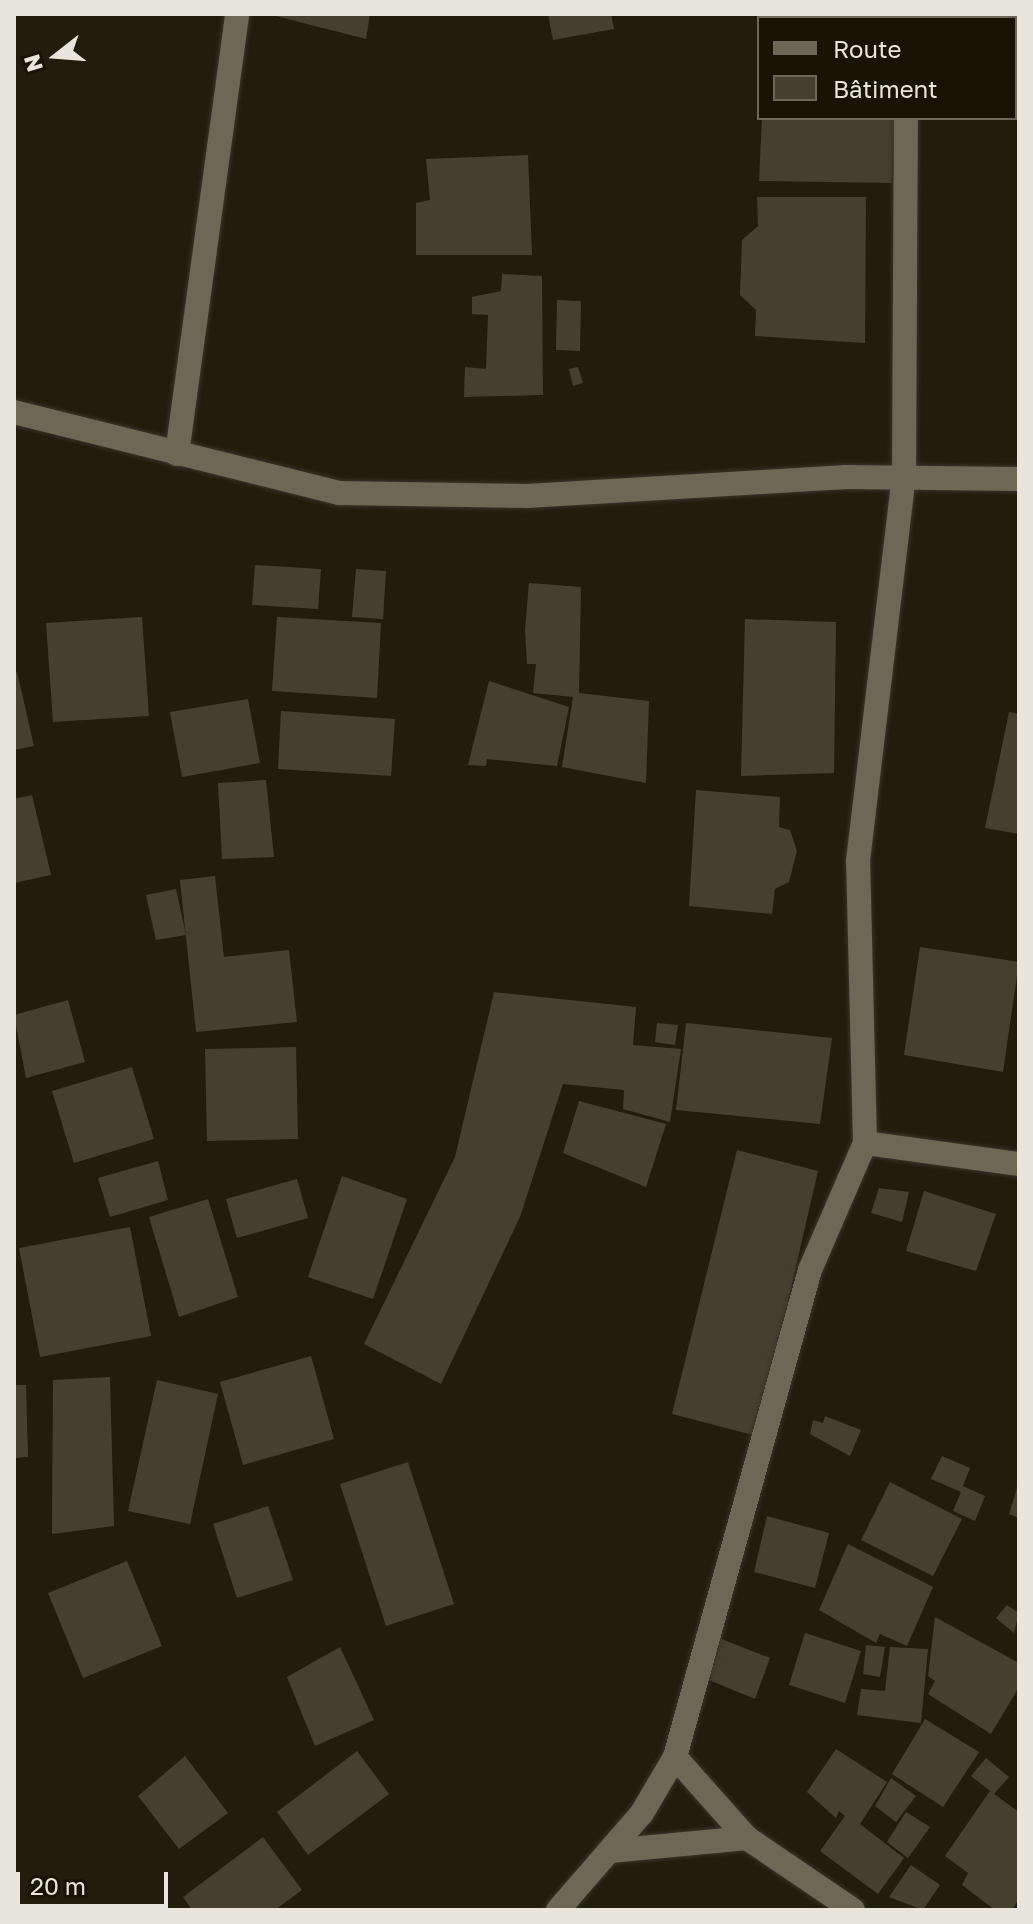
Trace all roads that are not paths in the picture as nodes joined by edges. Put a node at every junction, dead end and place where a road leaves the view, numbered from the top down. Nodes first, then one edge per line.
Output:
1 (237, 14) edge
2 (906, 120) edge
3 (14, 412) edge
4 (177, 454) junction
5 (904, 477) junction
6 (1019, 479) edge
7 (865, 1143) junction
8 (1019, 1164) edge
9 (675, 1757) junction
10 (747, 1838) junction
11 (610, 1851) junction
12 (558, 1910) edge
13 (853, 1910) edge

1 - 4 street
2 - 5 street
3 - 4 street
4 - 5 street
5 - 6 street
5 - 7 street
7 - 8 street
7 - 9 street
9 - 10 street
9 - 11 street
10 - 11 street
10 - 13 street
11 - 12 street

